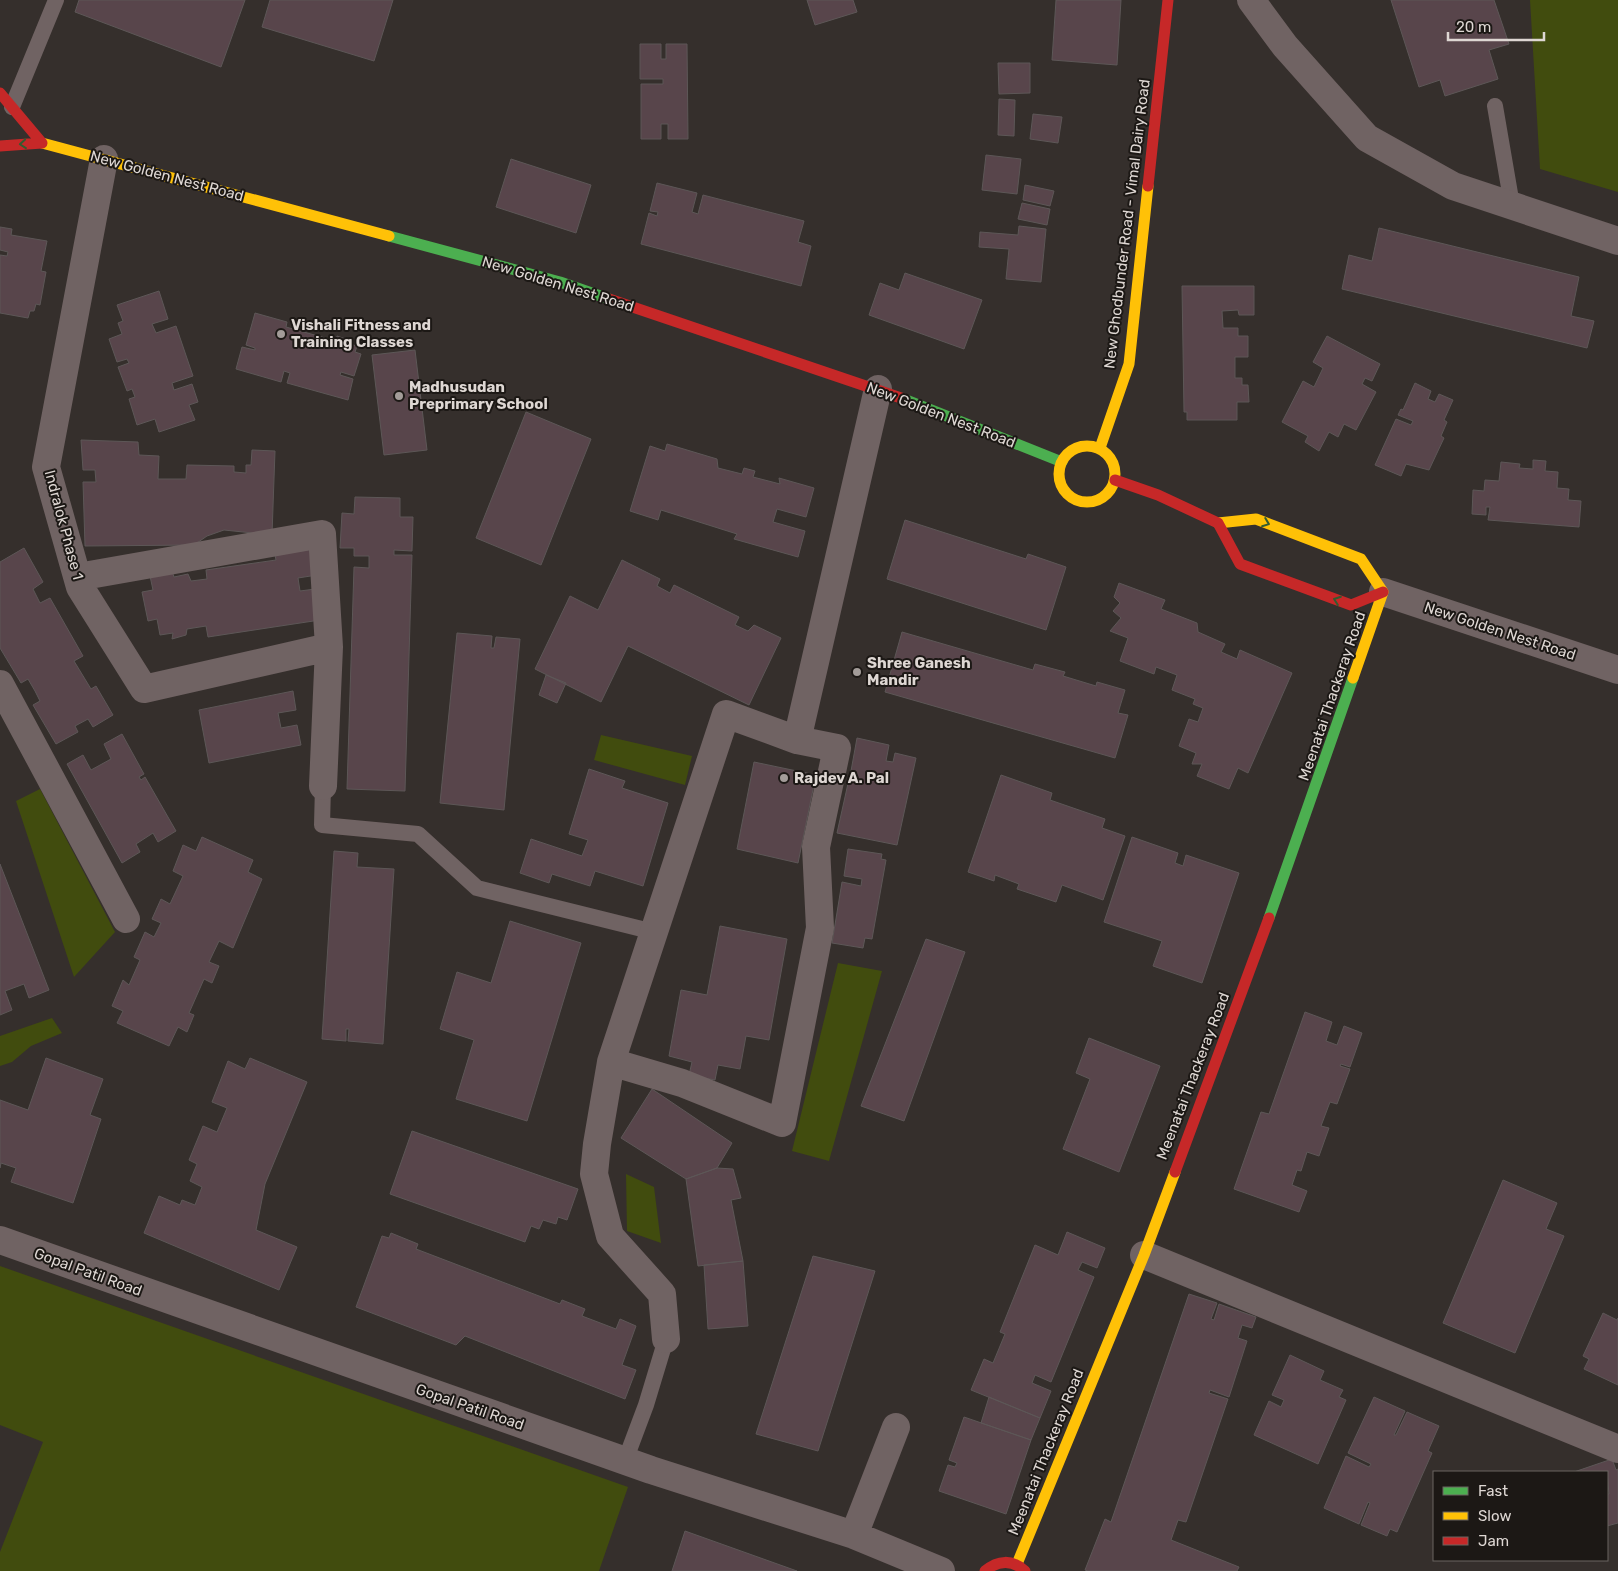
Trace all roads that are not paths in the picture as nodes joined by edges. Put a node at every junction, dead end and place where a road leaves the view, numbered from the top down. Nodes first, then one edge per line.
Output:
1 (56, 0) edge
2 (1168, 0) edge
3 (1251, 0) edge
4 (0, 93) edge
5 (1495, 106) dead end
6 (12, 107) junction
7 (42, 143) junction
8 (0, 146) edge
9 (104, 158) junction
10 (1512, 205) junction
11 (1618, 241) edge
12 (878, 389) junction
13 (1100, 448) junction
14 (1062, 462) junction
15 (1115, 480) junction
16 (1218, 523) junction
17 (78, 577) junction
18 (1383, 592) junction
19 (329, 647) junction
20 (1618, 670) edge
21 (0, 684) edge
22 (797, 740) junction
23 (323, 786) joint
24 (126, 919) dead end
25 (654, 932) junction
26 (611, 1062) junction
27 (0, 1240) edge
28 (1144, 1255) junction
29 (666, 1339) joint
30 (896, 1427) dead end
31 (1618, 1448) edge
32 (625, 1461) junction
33 (854, 1535) junction
34 (1021, 1567) edge
35 (941, 1571) edge
36 (985, 1571) edge

1 - 6 lane
2 - 13 street, New Ghodbunder Road - Vimal Dairy Road
3 - 10 street
4 - 6 street
5 - 10 lane
6 - 7 street
7 -> 8 street, New Golden Nest Road
7 - 9 street, New Golden Nest Road
9 - 12 street, New Golden Nest Road
9 - 17 street, Indralok Phase 1
10 - 11 street
12 - 14 street, New Golden Nest Road
12 - 22 street
13 - 14 street
13 - 15 street
14 - 15 street
15 - 16 street
16 -> 18 street
18 -> 16 street
17 - 19 street, Indralok Phase 1
17 - 19 street
18 - 20 street, New Golden Nest Road
18 - 28 street, Meenatai Thackeray Road
19 - 23 street
21 - 24 street
22 - 25 street
22 - 26 street
23 - 25 lane
25 - 26 street
26 - 29 street
27 - 32 street, Gopal Patil Road
28 - 31 street
28 - 34 street, Meenatai Thackeray Road
29 - 32 lane
30 - 33 street
32 - 33 street, Gopal Patil Road
33 - 35 street, Gopal Patil Road
34 - 36 street

